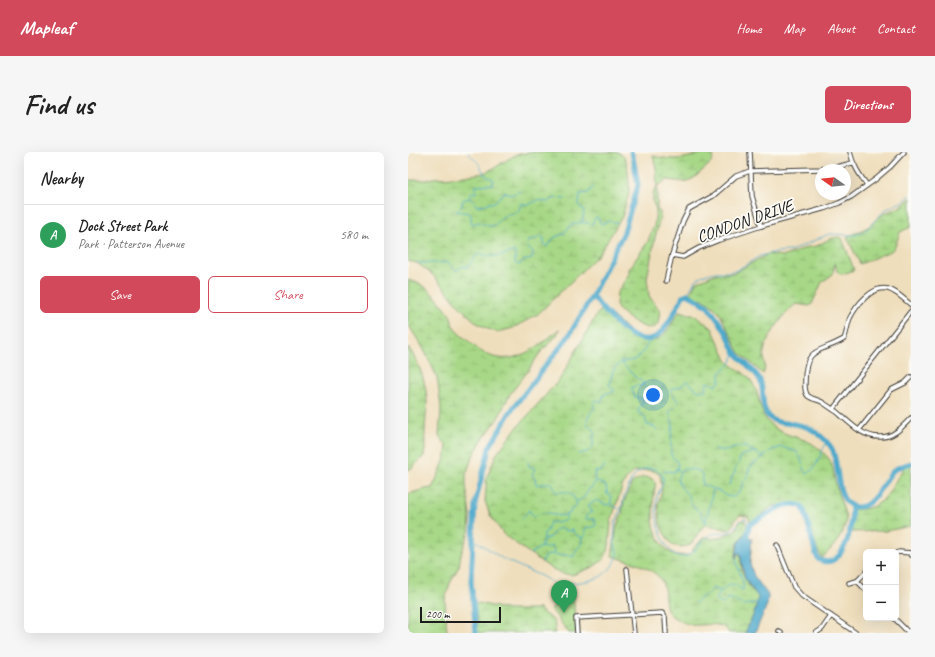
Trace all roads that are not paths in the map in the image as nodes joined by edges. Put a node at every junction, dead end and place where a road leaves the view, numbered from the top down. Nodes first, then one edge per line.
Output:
1 (750, 152) edge
2 (850, 152) edge
3 (904, 152) edge
4 (852, 163) junction
5 (750, 171) junction
6 (868, 185) junction
7 (761, 226) junction
8 (672, 255) junction
9 (666, 281) dead end
10 (911, 305) edge
11 (911, 311) edge
12 (911, 377) edge
13 (833, 409) junction
14 (911, 418) edge
15 (859, 430) junction
16 (777, 545) dead end
17 (899, 552) edge
18 (911, 555) edge
19 (627, 569) dead end
20 (863, 575) edge
21 (857, 581) junction
22 (849, 583) dead end
23 (863, 587) edge
24 (632, 614) junction
25 (831, 616) junction
26 (897, 621) edge
27 (578, 633) edge
28 (634, 633) edge
29 (666, 633) edge
30 (816, 633) edge
31 (856, 633) edge
32 (909, 633) edge

1 - 5 street
2 - 4 street
3 - 6 street, CONDON DRIVE
4 - 5 street
4 - 6 street
5 - 7 street
5 - 8 street
6 - 7 street, CONDON DRIVE
7 - 8 street, CONDON DRIVE
8 - 9 street
10 - 13 street
11 - 13 street
12 - 15 street
13 - 15 street
14 - 15 street
16 - 25 street
17 - 18 street
19 - 24 street
20 - 21 street
21 - 22 street
21 - 23 street
24 - 27 street
24 - 28 street
24 - 29 street
25 - 30 street
25 - 31 street
26 - 32 street

